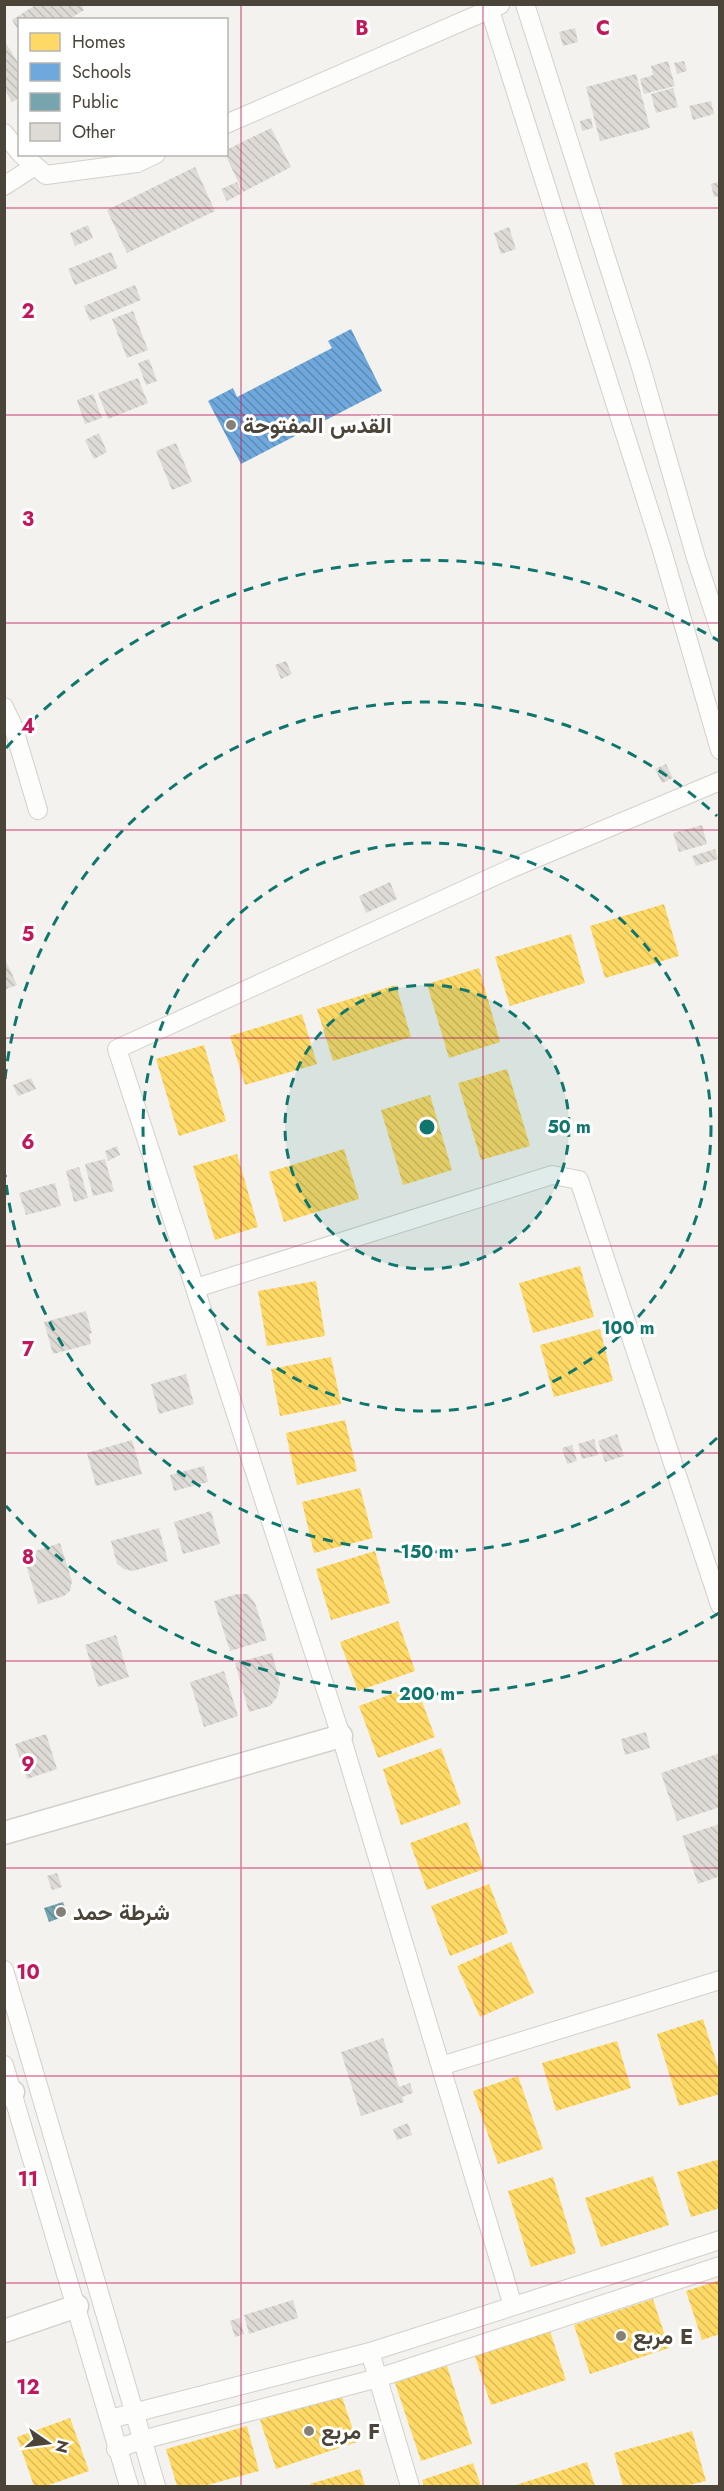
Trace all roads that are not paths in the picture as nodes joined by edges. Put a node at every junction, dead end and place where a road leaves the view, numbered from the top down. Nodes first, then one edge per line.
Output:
1 (525, 4) edge
2 (493, 6) edge
3 (228, 123) edge
4 (4, 133) edge
5 (18, 150) edge
6 (152, 156) edge
7 (25, 158) edge
8 (4, 186) edge
9 (720, 631) edge
10 (4, 707) edge
11 (720, 750) edge
12 (720, 781) edge
13 (38, 810) dead end
14 (196, 1288) junction
15 (711, 1550) edge
16 (720, 1605) edge
17 (341, 1736) junction
18 (4, 1833) edge
19 (4, 1970) edge
20 (720, 1980) edge
21 (4, 2065) edge
22 (441, 2066) junction
23 (9, 2094) edge
24 (720, 2240) edge
25 (720, 2266) edge
26 (77, 2306) junction
27 (513, 2306) junction
28 (4, 2331) edge
29 (370, 2352) junction
30 (378, 2378) junction
31 (135, 2412) junction
32 (110, 2419) junction
33 (142, 2440) junction
34 (116, 2449) junction
35 (129, 2487) edge
36 (156, 2487) edge
37 (410, 2487) edge

1 - 9 street
2 - 3 street
2 - 11 street
4 - 5 street
6 - 7 street
7 - 8 street
10 - 13 street
12 - 14 street
14 - 15 street
14 - 17 street
15 - 16 street
17 - 18 street
17 - 22 street
19 - 31 street
20 - 22 street
21 - 23 street
22 - 27 street
23 - 26 street
24 - 27 street
25 - 30 street
26 - 28 street
26 - 32 street
27 - 29 street
29 - 30 street
29 - 31 street
30 - 33 street
30 - 37 street
31 - 32 street
31 - 33 street
32 - 34 street
33 - 34 street
33 - 36 street
34 - 35 street

